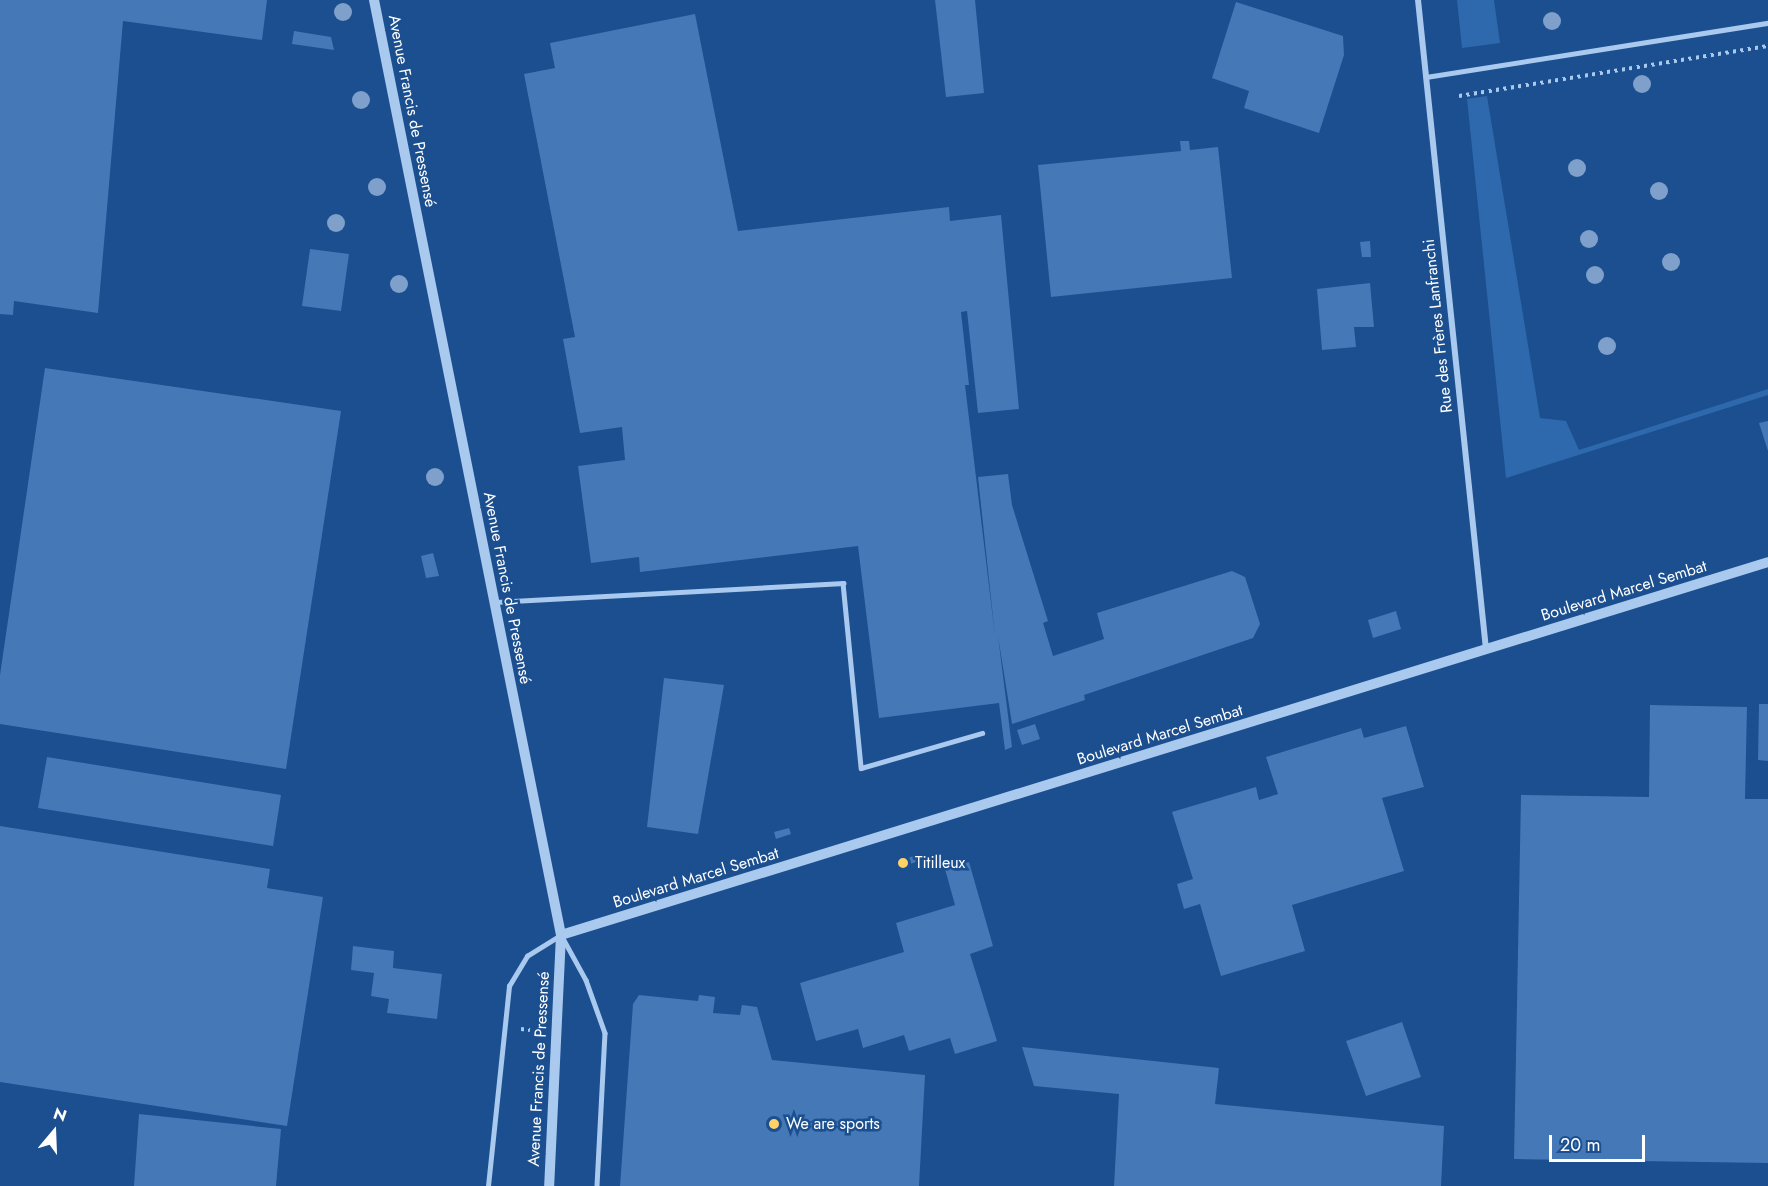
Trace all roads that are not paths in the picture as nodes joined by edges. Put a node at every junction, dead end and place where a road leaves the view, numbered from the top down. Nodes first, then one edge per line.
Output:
1 (374, 0) edge
2 (1418, 0) edge
3 (1768, 23) edge
4 (1426, 77) junction
5 (1768, 562) edge
6 (495, 602) junction
7 (1486, 650) junction
8 (982, 733) dead end
9 (561, 935) junction
10 (488, 1186) edge
11 (549, 1186) edge
12 (597, 1186) edge

1 - 6 street, Avenue Francis de Pressensé
2 - 4 street, Rue des Frères Lanfranchi
3 - 4 lane
4 - 7 street, Rue des Frères Lanfranchi
5 - 7 street, Boulevard Marcel Sembat
6 - 8 lane
6 - 9 street, Avenue Francis de Pressensé
7 - 9 street, Boulevard Marcel Sembat
9 - 10 lane
9 - 11 street, Avenue Francis de Pressensé
9 - 12 lane

